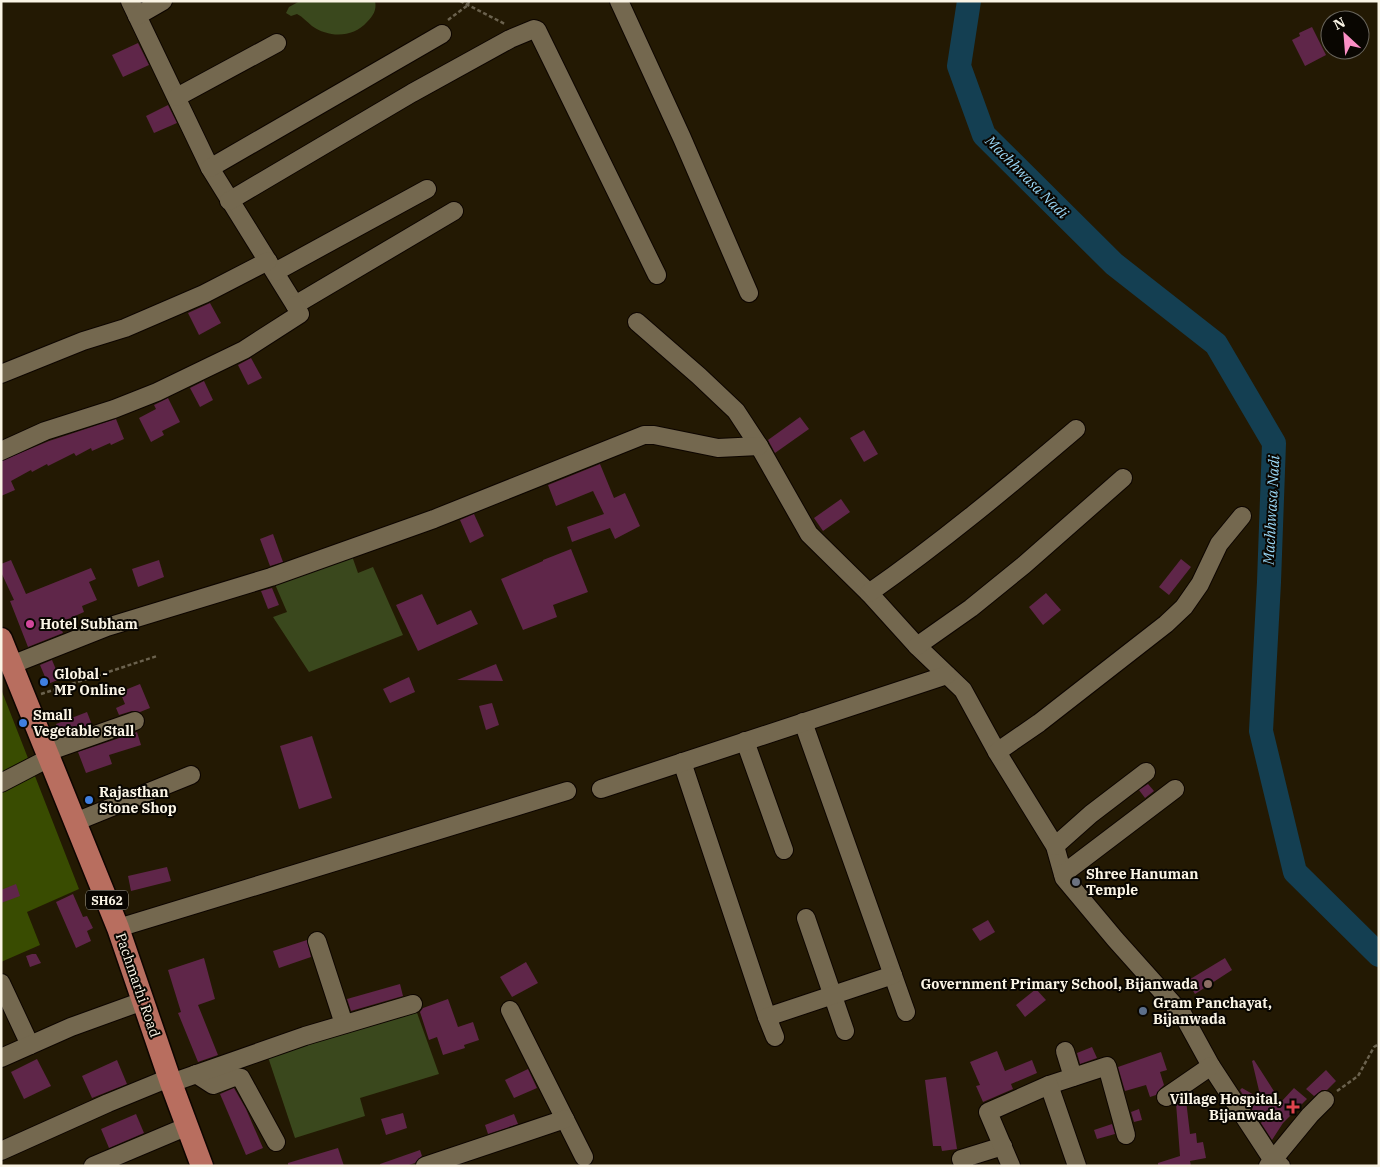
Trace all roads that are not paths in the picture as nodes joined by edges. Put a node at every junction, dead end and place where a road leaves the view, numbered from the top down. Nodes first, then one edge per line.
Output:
1 (163, 1) edge
2 (619, 1) edge
3 (134, 9) edge
4 (438, 36) road end
5 (277, 43) dead end
6 (177, 97) junction
7 (210, 168) junction
8 (427, 189) dead end
9 (229, 201) junction
10 (454, 211) dead end
11 (272, 267) junction
12 (657, 276) dead end
13 (749, 293) dead end
14 (295, 305) junction
15 (637, 322) dead end
16 (1, 374) edge
17 (1076, 429) dead end
18 (759, 446) junction
19 (1, 451) edge
20 (1123, 478) dead end
21 (1242, 516) dead end
22 (870, 593) junction
23 (1, 639) edge
24 (917, 646) junction
25 (11, 665) junction
26 (948, 675) junction
27 (135, 721) dead end
28 (804, 722) junction
29 (745, 741) junction
30 (997, 752) junction
31 (48, 755) junction
32 (682, 762) junction
33 (1146, 772) dead end
34 (191, 774) dead end
35 (1, 783) edge
36 (601, 788) dead end
37 (1176, 789) dead end
38 (567, 791) dead end
39 (75, 822) junction
40 (1055, 846) junction
41 (784, 850) dead end
42 (1063, 874) junction
43 (806, 918) dead end
44 (118, 928) junction
45 (318, 941) dead end
46 (893, 975) junction
47 (1, 983) edge
48 (832, 995) junction
49 (143, 1001) junction
50 (413, 1004) dead end
51 (510, 1010) dead end
52 (906, 1012) dead end
53 (767, 1017) junction
54 (344, 1024) junction
55 (845, 1031) dead end
56 (774, 1037) dead end
57 (30, 1045) junction
58 (1065, 1051) dead end
59 (1, 1058) edge
60 (1211, 1066) junction
61 (196, 1074) junction
62 (1073, 1077) junction
63 (170, 1080) junction
64 (1049, 1085) junction
65 (1166, 1097) dead end
66 (1326, 1100) road end
67 (565, 1119) junction
68 (188, 1126) junction
69 (1126, 1135) dead end
70 (276, 1142) dead end
71 (1003, 1146) junction
72 (1, 1151) edge
73 (584, 1157) dead end
74 (1274, 1164) edge
75 (93, 1166) edge
76 (202, 1166) edge
77 (425, 1166) edge
78 (964, 1166) edge
79 (1011, 1166) edge
80 (1076, 1166) edge

1 - 3 street
2 - 13 street
3 - 6 street
4 - 7 street
5 - 6 street
6 - 7 street
7 - 9 street
8 - 11 street
9 - 11 street
9 - 12 street
10 - 14 street
11 - 14 street
11 - 16 street
14 - 19 street
15 - 18 street
17 - 22 street
18 - 22 street
18 - 25 street
20 - 24 street
21 - 30 street
22 - 24 street
23 - 25 main road, Pachmarhi Road / SH62
24 - 26 street
25 - 31 main road, Pachmarhi Road / SH62
26 - 28 street
26 - 30 street
27 - 31 street
28 - 29 street
28 - 46 street
29 - 32 street
29 - 41 street
30 - 40 street
31 - 35 street
31 - 39 main road, Pachmarhi Road / SH62
32 - 36 street
32 - 53 street
33 - 40 street
34 - 39 street
37 - 42 street
38 - 44 street
39 - 44 main road, Pachmarhi Road / SH62
40 - 42 street
42 - 60 street
43 - 48 street
44 - 49 main road, Pachmarhi Road / SH62
45 - 54 street
46 - 48 street
46 - 52 street
47 - 57 street
48 - 53 street
48 - 55 street
49 - 57 street
49 - 63 main road, Pachmarhi Road / SH62
50 - 54 street
51 - 67 street
53 - 56 street
54 - 61 street
57 - 59 street
58 - 62 street
60 - 65 street
60 - 74 street
61 - 63 street
61 - 70 street
62 - 64 street
62 - 69 street
63 - 68 main road, Pachmarhi Road / SH62
63 - 72 street
64 - 71 street
64 - 80 street
66 - 74 street
67 - 73 street
67 - 77 street
68 - 75 street
68 - 76 main road, Pachmarhi Road / SH62
71 - 78 street
71 - 79 street

